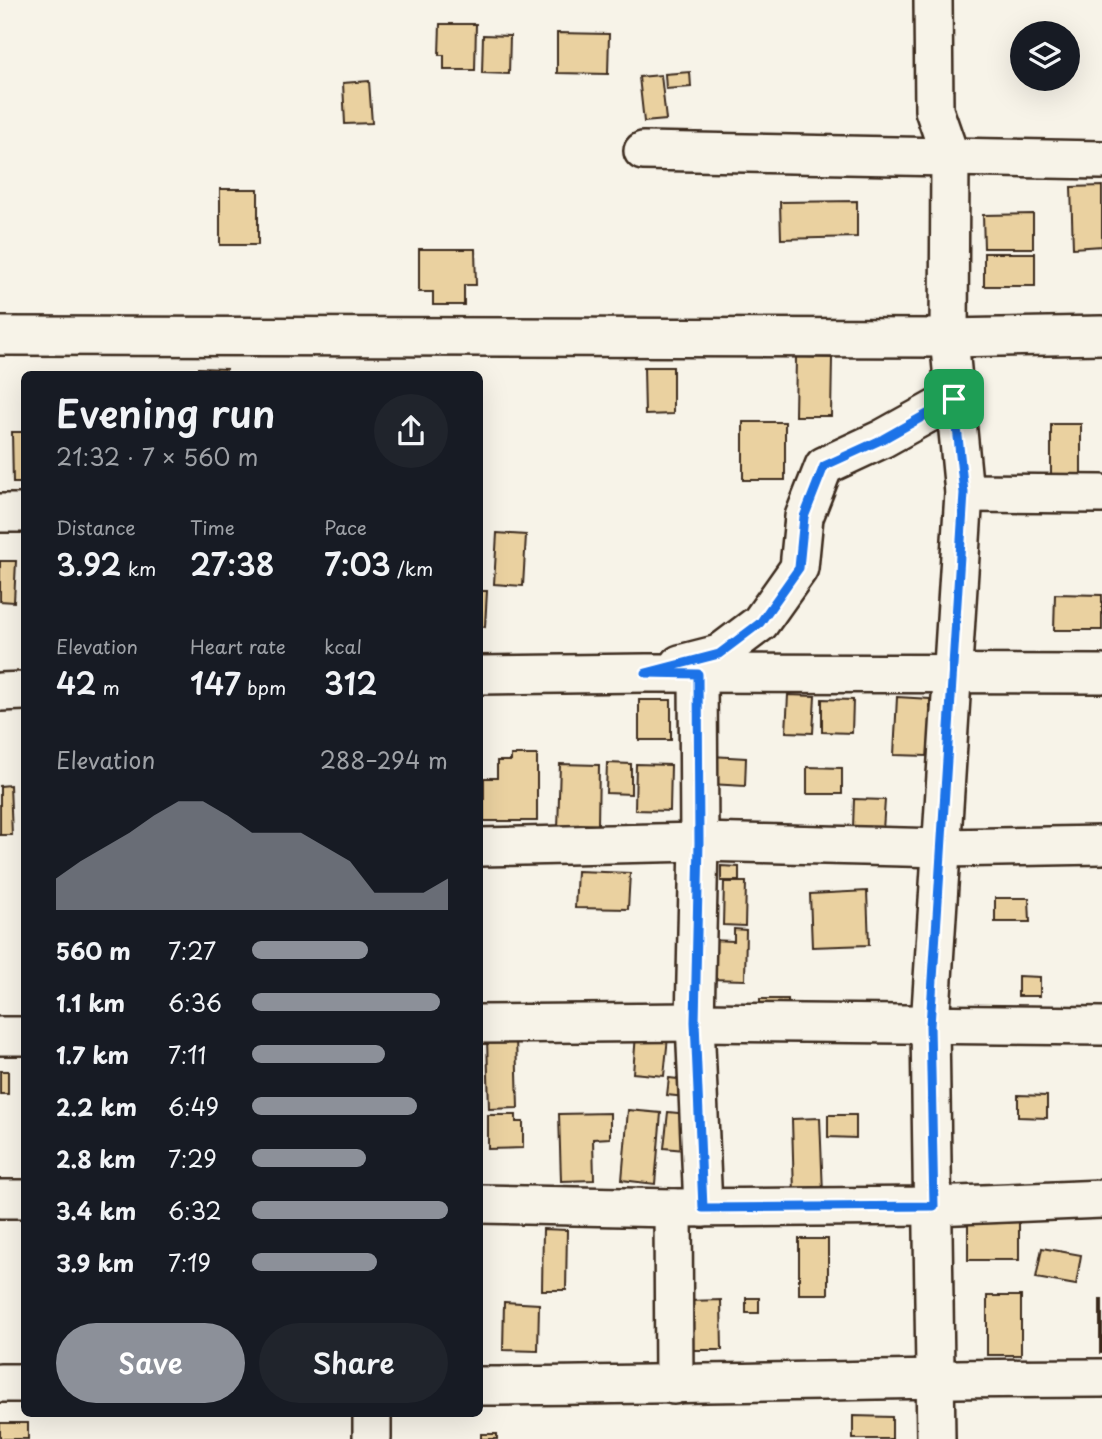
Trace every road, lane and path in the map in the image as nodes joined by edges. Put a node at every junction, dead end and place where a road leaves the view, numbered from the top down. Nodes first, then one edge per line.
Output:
1 (933, 0) edge
2 (643, 151) dead end
3 (950, 156) junction
4 (1102, 160) edge
5 (1102, 335) edge
6 (0, 336) edge
7 (949, 338) junction
8 (954, 399) junction
9 (964, 493) junction
10 (1102, 494) edge
11 (0, 513) edge
12 (21, 513) edge
13 (646, 673) junction
14 (698, 674) junction
15 (954, 674) junction
16 (1102, 674) edge
17 (483, 676) edge
18 (21, 691) edge
19 (0, 692) edge
20 (699, 842) junction
21 (1102, 845) edge
22 (483, 847) edge
23 (943, 848) junction
24 (695, 1022) junction
25 (483, 1024) edge
26 (930, 1026) junction
27 (1102, 1026) edge
28 (21, 1035) edge
29 (0, 1036) edge
30 (0, 1199) edge
31 (21, 1199) edge
32 (1102, 1199) edge
33 (483, 1204) edge
34 (934, 1206) junction
35 (688, 1208) junction
36 (935, 1378) junction
37 (1102, 1378) edge
38 (0, 1383) edge
39 (21, 1383) edge
40 (674, 1385) junction
41 (483, 1386) edge
42 (372, 1417) edge
43 (372, 1439) edge
44 (936, 1439) edge

1 - 3 street
2 - 3 street
3 - 4 street
3 - 7 street
5 - 7 street
6 - 7 street
7 - 8 street
8 - 9 street
8 - 13 street
9 - 10 street
9 - 15 street
11 - 12 street
13 - 14 street
13 - 17 street
14 - 15 street
14 - 20 street
15 - 16 street
15 - 23 street
18 - 19 street
20 - 22 street
20 - 23 street
20 - 24 street
21 - 23 street
23 - 26 street
24 - 25 street
24 - 26 street
24 - 35 street
26 - 27 street
26 - 34 street
28 - 29 street
30 - 31 street
32 - 34 street
33 - 35 street
34 - 35 street
34 - 36 street
35 - 40 street
36 - 37 street
36 - 40 street
36 - 44 street
38 - 39 street
40 - 41 street
42 - 43 street

